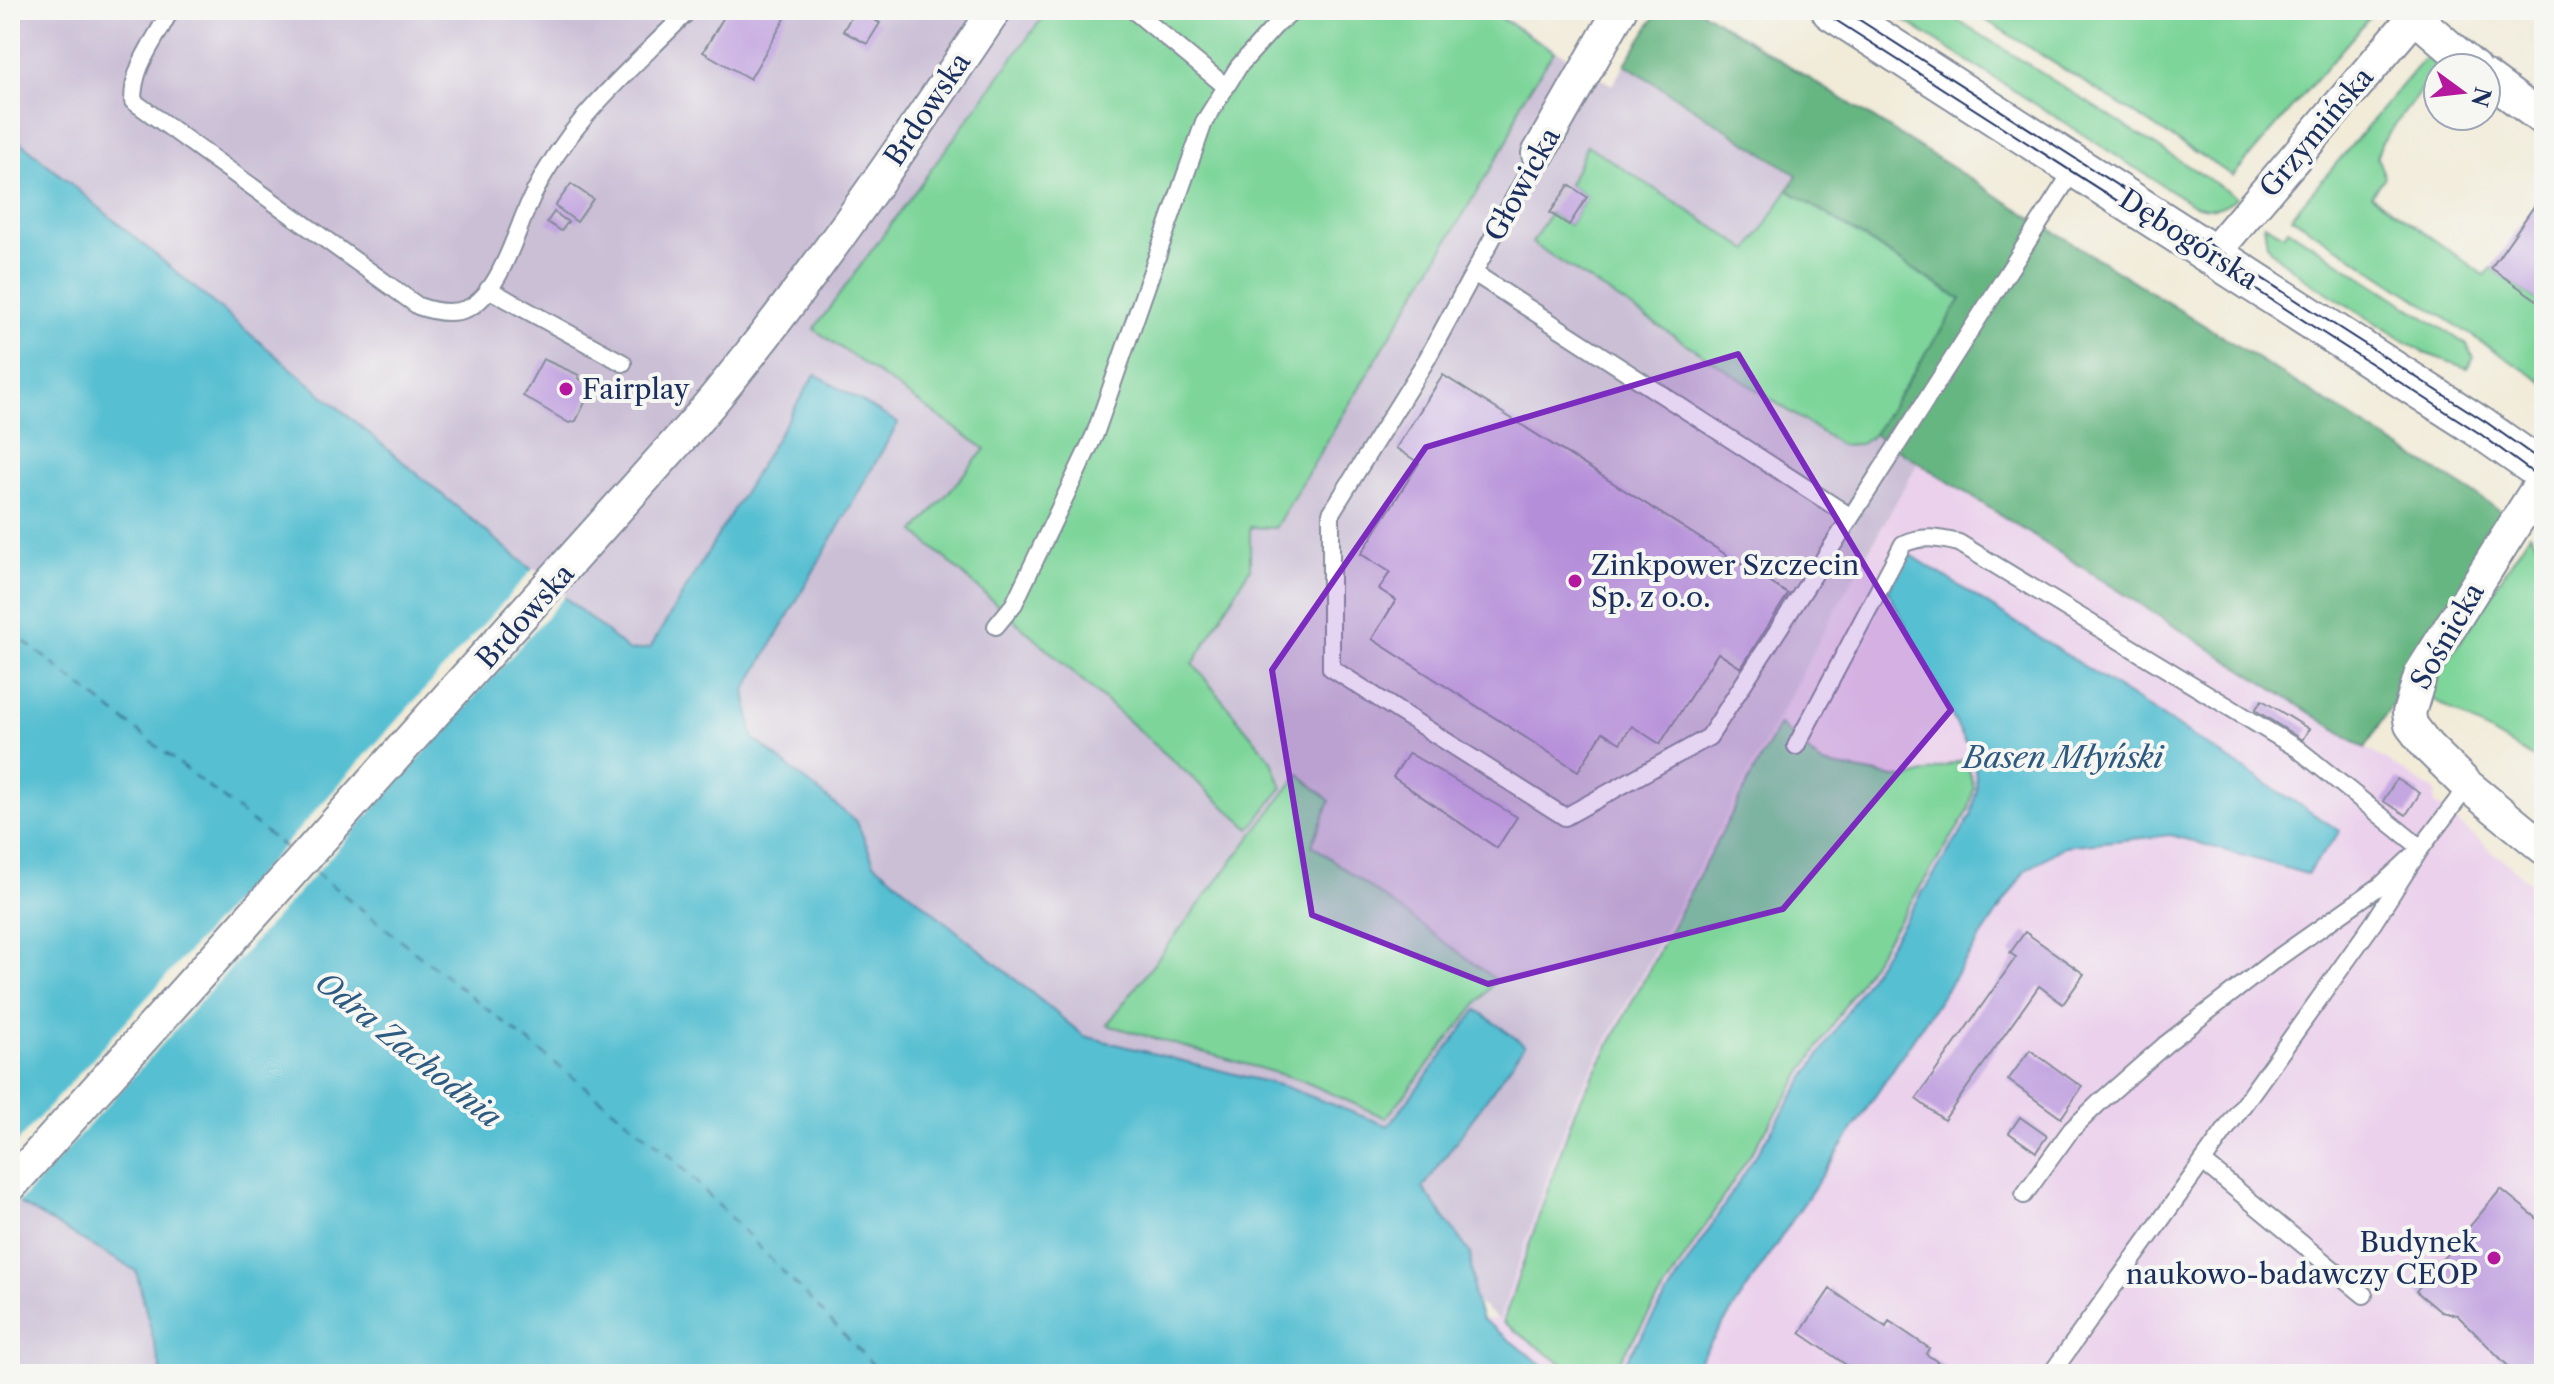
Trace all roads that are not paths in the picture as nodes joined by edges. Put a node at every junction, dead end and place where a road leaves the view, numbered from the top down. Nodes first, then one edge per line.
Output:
1 (170, 10) edge
2 (689, 10) edge
3 (995, 10) edge
4 (1133, 10) edge
5 (1295, 10) edge
6 (1620, 10) edge
7 (1832, 10) edge
8 (2417, 13) edge
9 (2457, 52) edge
10 (1224, 85) junction
11 (2502, 89) edge
12 (2544, 120) edge
13 (1538, 154) joint
14 (2076, 166) junction
15 (2213, 254) junction
16 (1474, 273) junction
17 (488, 289) junction
18 (623, 363) dead end
19 (2544, 475) edge
20 (1851, 517) junction
21 (996, 626) dead end
22 (1796, 746) dead end
23 (2468, 786) junction
24 (2421, 848) junction
25 (2544, 848) edge
26 (2203, 1162) junction
27 (10, 1186) edge
28 (2024, 1195) dead end
29 (2364, 1295) dead end
30 (2051, 1374) edge

1 - 17 lane
2 - 17 lane
3 - 27 street, Brdowska
4 - 10 lane
5 - 10 lane
6 - 13 street, Głowicka
7 - 14 street, Dębogórska
8 - 9 street
8 - 15 street, Grzymińska
10 - 21 lane
11 - 12 street
13 - 16 lane, Głowicka
14 - 15 street, Dębogórska
14 - 20 lane
15 - 19 street, Dębogórska
16 - 20 lane
16 - 20 lane, Głowicka
17 - 18 lane
19 - 23 street, Sośnicka
22 - 24 lane
23 - 24 lane
23 - 25 street, Sośnicka
24 - 26 lane
24 - 28 lane
26 - 29 lane
26 - 30 lane

